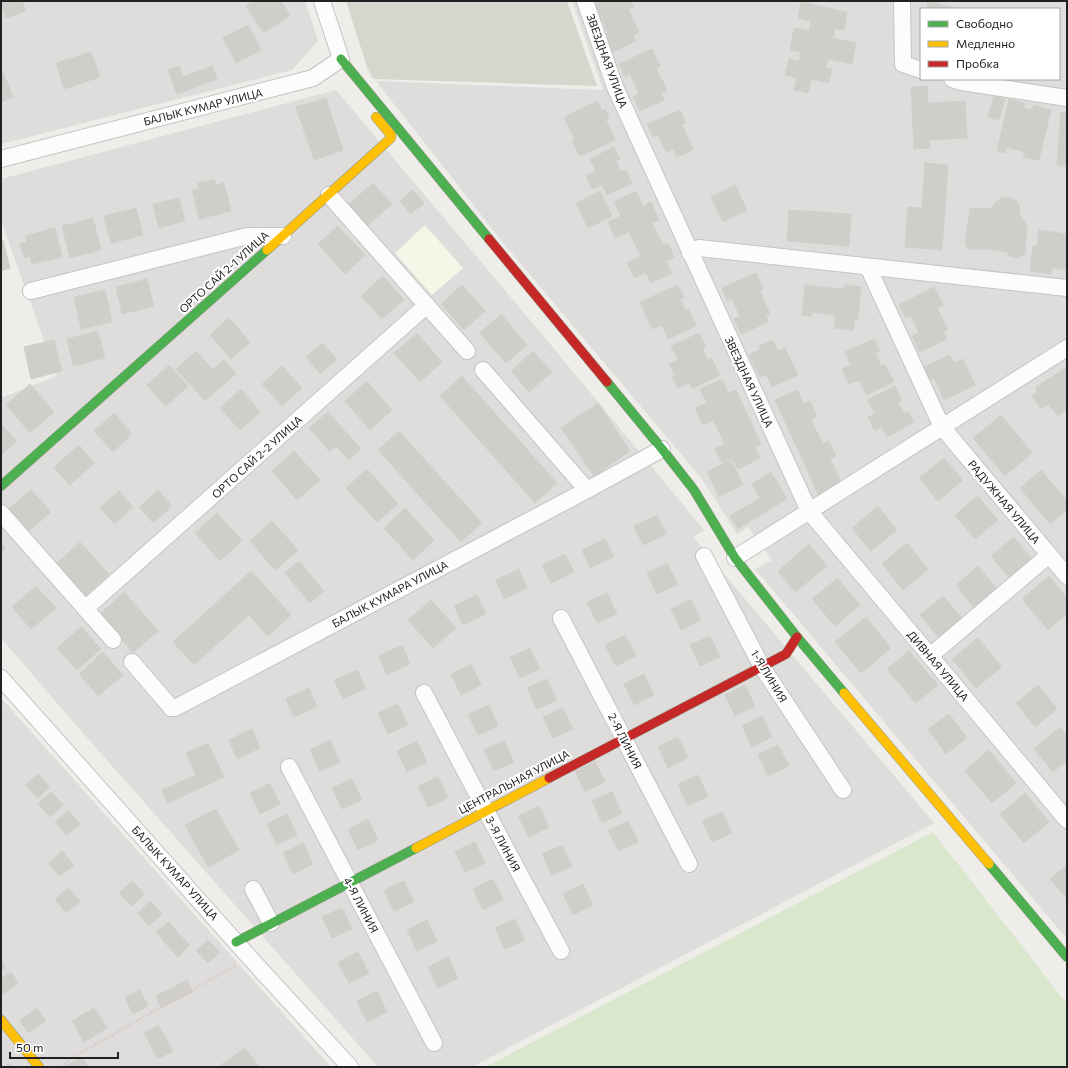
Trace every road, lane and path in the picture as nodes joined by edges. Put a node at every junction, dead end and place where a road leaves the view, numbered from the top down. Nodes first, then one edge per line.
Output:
1 (322, 1) edge
2 (585, 1) edge
3 (902, 1) edge
4 (336, 65) junction
5 (920, 70) edge
6 (955, 80) edge
7 (1067, 98) edge
8 (371, 112) dead end
9 (1, 159) edge
10 (329, 194) junction
11 (283, 236) junction
12 (690, 253) junction
13 (868, 267) junction
14 (1067, 288) edge
15 (31, 291) dead end
16 (427, 305) junction
17 (1067, 348) edge
18 (467, 351) dead end
19 (483, 370) dead end
20 (942, 427) junction
21 (662, 449) junction
22 (1, 486) edge
23 (587, 490) junction
24 (809, 511) junction
25 (1, 513) edge
26 (1049, 555) junction
27 (704, 556) dead end
28 (736, 558) junction
29 (1067, 576) edge
30 (86, 608) junction
31 (561, 618) dead end
32 (797, 637) junction
33 (113, 640) dead end
34 (930, 656) junction
35 (132, 662) dead end
36 (762, 667) junction
37 (1, 678) edge
38 (424, 693) dead end
39 (624, 738) junction
40 (289, 767) dead end
41 (843, 790) dead end
42 (486, 811) junction
43 (1067, 820) edge
44 (689, 864) dead end
45 (350, 883) junction
46 (253, 889) dead end
47 (271, 923) junction
48 (236, 942) junction
49 (561, 951) dead end
50 (1067, 957) edge
51 (250, 958) junction
52 (1, 1020) edge
53 (434, 1043) dead end
54 (39, 1067) edge
55 (61, 1067) edge
56 (350, 1067) edge

1 - 4 street
2 - 12 street, ЗВЕЗДНАЯ УЛИЦА
3 - 5 street
4 - 9 street, БАЛЫК КУМАР УЛИЦА
4 - 21 street
6 - 7 street
8 - 10 street, ОРТО САЙ 2-1 УЛИЦА
10 - 11 street, ОРТО САЙ 2-1 УЛИЦА
10 - 16 street
11 - 15 street
11 - 22 street, ОРТО САЙ 2-1 УЛИЦА
12 - 13 street
12 - 24 street, ЗВЕЗДНАЯ УЛИЦА
13 - 14 street
13 - 20 street
16 - 18 street
16 - 30 street, ОРТО САЙ 2-2 УЛИЦА
17 - 20 street
19 - 23 street
20 - 24 street
20 - 26 street, РАДУЖНАЯ УЛИЦА
21 - 23 street, БАЛЫК КУМАРА УЛИЦА
21 - 28 street
23 - 35 street, БАЛЫК КУМАРА УЛИЦА
24 - 28 street
24 - 34 street, ДИВНАЯ УЛИЦА
25 - 30 street
26 - 29 street, РАДУЖНАЯ УЛИЦА
26 - 34 street
27 - 36 street, 1-Я ЛИНИЯ
28 - 32 street
30 - 33 street
31 - 39 street, 2-Я ЛИНИЯ
32 - 36 street, ЦЕНТРАЛЬНАЯ УЛИЦА
32 - 50 street
34 - 43 street, ДИВНАЯ УЛИЦА
36 - 39 street, ЦЕНТРАЛЬНАЯ УЛИЦА
36 - 41 street, 1-Я ЛИНИЯ
37 - 48 street, БАЛЫК КУМАР УЛИЦА
38 - 42 street, 3-Я ЛИНИЯ
39 - 42 street, ЦЕНТРАЛЬНАЯ УЛИЦА
39 - 44 street, 2-Я ЛИНИЯ
40 - 45 street, 4-Я ЛИНИЯ
42 - 45 street, ЦЕНТРАЛЬНАЯ УЛИЦА
42 - 49 street, 3-Я ЛИНИЯ
45 - 47 street, ЦЕНТРАЛЬНАЯ УЛИЦА
45 - 53 street, 4-Я ЛИНИЯ
46 - 47 street
47 - 48 street, ЦЕНТРАЛЬНАЯ УЛИЦА
48 - 51 street, БАЛЫК КУМАР УЛИЦА
51 - 55 path
51 - 56 street, БАЛЫК КУМАР УЛИЦА
52 - 54 street

